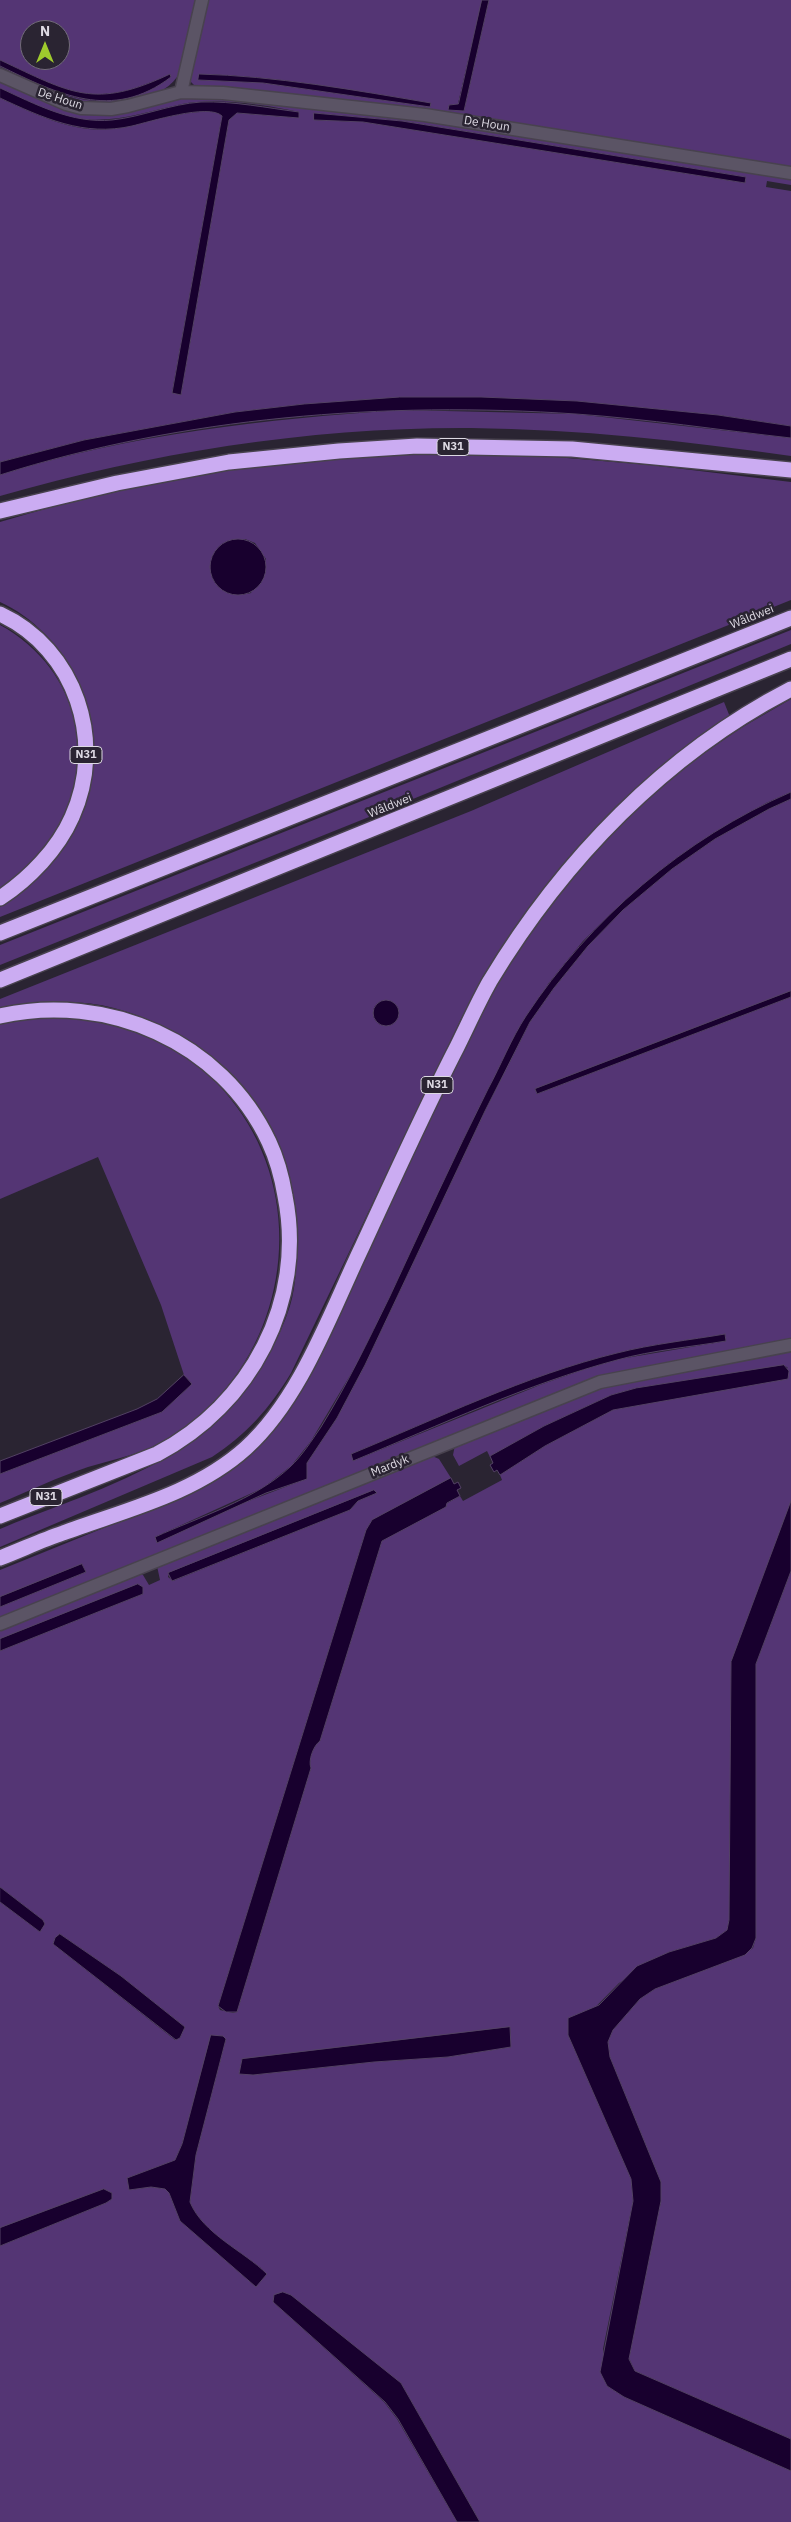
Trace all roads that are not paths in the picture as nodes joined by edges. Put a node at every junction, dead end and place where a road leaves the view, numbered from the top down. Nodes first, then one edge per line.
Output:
1 (202, 0) edge
2 (0, 75) edge
3 (181, 92) junction
4 (791, 173) edge
5 (791, 470) edge
6 (0, 511) edge
7 (0, 614) edge
8 (791, 618) edge
9 (791, 659) edge
10 (791, 689) edge
11 (0, 898) edge
12 (0, 933) edge
13 (0, 980) edge
14 (0, 1016) edge
15 (791, 1345) edge
16 (0, 1516) edge
17 (0, 1558) edge
18 (0, 1624) edge

1 - 3 street
2 - 3 street, De Houn
3 - 4 street, De Houn
5 - 6 highway, N31
7 - 11 highway, N31
8 - 12 highway, Wâldwei
9 - 13 highway, Wâldwei
10 - 17 highway, N31
14 - 16 highway, N31
15 - 18 street, Mardyk

